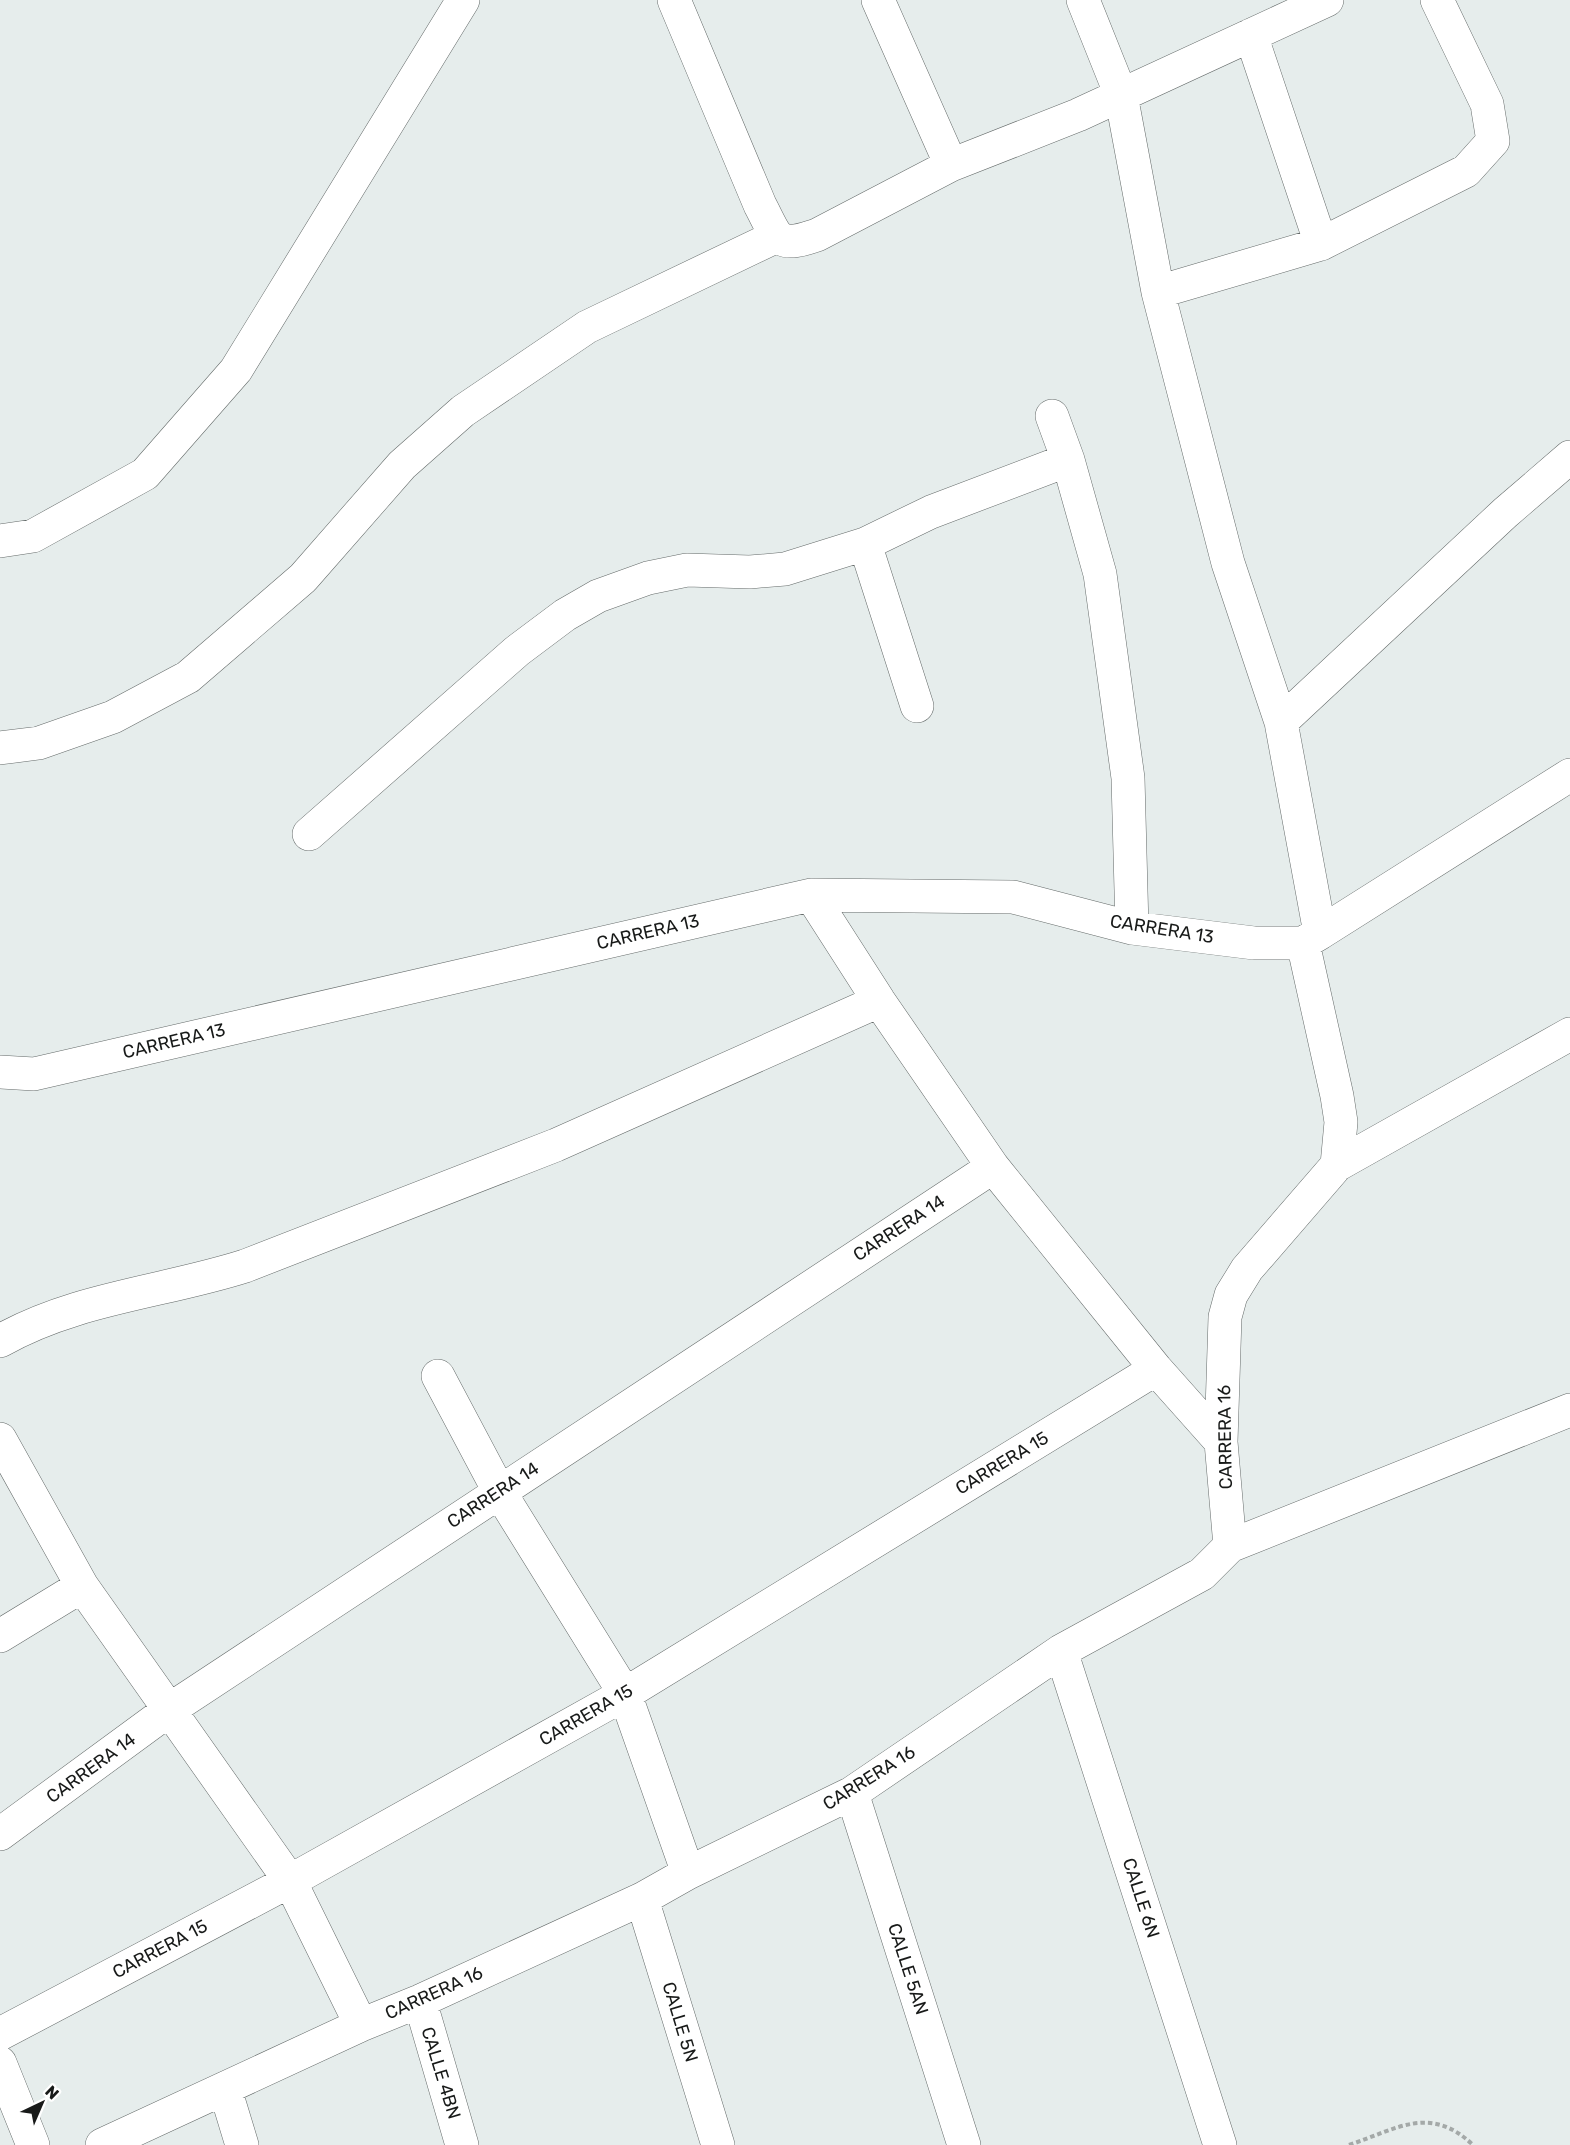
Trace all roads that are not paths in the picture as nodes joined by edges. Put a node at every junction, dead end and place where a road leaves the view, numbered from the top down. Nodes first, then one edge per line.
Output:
1 (463, 0) edge
2 (674, 0) edge
3 (878, 0) edge
4 (1083, 0) edge
5 (1327, 0) edge
6 (1437, 0) edge
7 (1251, 35) junction
8 (1121, 95) junction
9 (951, 165) junction
10 (777, 236) junction
11 (1321, 244) junction
12 (1158, 292) junction
13 (1052, 416) dead end
14 (1570, 457) edge
15 (1068, 460) junction
16 (0, 541) edge
17 (865, 544) junction
18 (917, 706) dead end
19 (1281, 722) junction
20 (0, 748) edge
21 (1570, 775) edge
22 (309, 834) dead end
23 (811, 895) junction
24 (1132, 928) junction
25 (1311, 938) junction
26 (879, 1001) junction
27 (1570, 1034) edge
28 (0, 1072) edge
29 (1337, 1165) junction
30 (993, 1167) junction
31 (0, 1341) edge
32 (1156, 1369) junction
33 (438, 1376) dead end
34 (1570, 1410) edge
35 (0, 1439) edge
36 (1221, 1442) junction
37 (499, 1491) junction
38 (1230, 1546) junction
39 (82, 1586) junction
40 (0, 1636) edge
41 (1061, 1651) junction
42 (625, 1694) junction
43 (169, 1710) junction
44 (852, 1793) junction
45 (0, 1834) edge
46 (688, 1873) junction
47 (290, 1881) junction
48 (642, 1899) junction
49 (420, 2001) junction
50 (360, 2025) junction
51 (0, 2034) edge
52 (0, 2063) edge
53 (225, 2089) junction
54 (33, 2145) edge
55 (102, 2145) edge
56 (242, 2145) edge
57 (462, 2145) edge
58 (718, 2145) edge
59 (964, 2145) edge
60 (1220, 2145) edge

1 - 16 street
2 - 10 street
3 - 9 street
4 - 8 street
5 - 7 street
6 - 11 street
7 - 8 street
7 - 11 street
8 - 9 street
8 - 12 street
9 - 10 street
10 - 20 street
11 - 12 street
12 - 19 street
13 - 15 street
14 - 19 street
15 - 17 street
15 - 24 street
17 - 18 street
17 - 22 street
19 - 25 street
21 - 25 street
23 - 24 street, CARRERA 13
23 - 26 street
23 - 28 street, CARRERA 13
24 - 25 street, CARRERA 13
25 - 29 street
26 - 30 street
26 - 31 street
27 - 29 street, CARRERA 16
29 - 36 street, CARRERA 16
30 - 32 street
30 - 37 street, CARRERA 14
32 - 36 street
32 - 42 street, CARRERA 15
33 - 37 street
34 - 38 street
35 - 39 street
36 - 38 street, CARRERA 16
37 - 42 street
37 - 43 street, CARRERA 14
38 - 41 street, CARRERA 16
39 - 40 street
39 - 43 street
41 - 44 street, CARRERA 16
41 - 60 street, CALLE 6N
42 - 46 street
42 - 47 street, CARRERA 15
43 - 45 street, CARRERA 14
43 - 47 street
44 - 46 street, CARRERA 16
44 - 59 street, CALLE 5AN
46 - 48 street, CARRERA 16
47 - 50 street
47 - 51 street, CARRERA 15
48 - 49 street, CARRERA 16
48 - 58 street, CALLE 5N
49 - 50 street, CARRERA 16
49 - 57 street, CALLE 4BN
50 - 53 street, CARRERA 16
52 - 54 street
53 - 55 street, CARRERA 16
53 - 56 street

